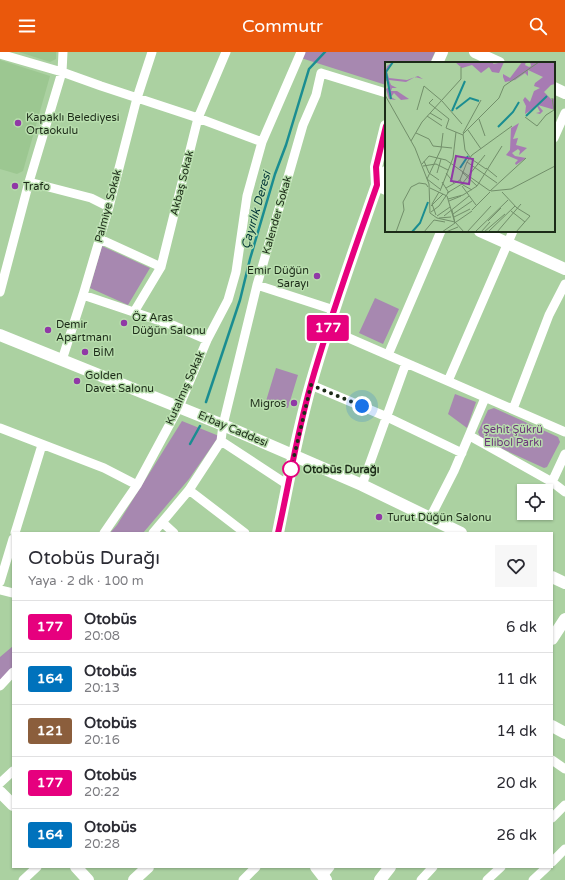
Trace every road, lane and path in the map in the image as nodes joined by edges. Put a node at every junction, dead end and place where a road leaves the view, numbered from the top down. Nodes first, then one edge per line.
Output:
1 (63, 52) edge
2 (152, 52) edge
3 (226, 52) edge
4 (301, 52) edge
5 (442, 52) edge
6 (475, 52) edge
7 (0, 54) edge
8 (437, 62) edge
9 (497, 62) edge
10 (62, 72) junction
11 (555, 88) edge
12 (385, 93) edge
13 (565, 93) edge
14 (137, 98) junction
15 (565, 113) edge
16 (198, 118) junction
17 (385, 130) edge
18 (555, 136) edge
19 (262, 142) junction
20 (385, 175) edge
21 (29, 182) junction
22 (381, 187) edge
23 (109, 207) junction
24 (441, 232) edge
25 (482, 232) edge
26 (513, 232) edge
27 (100, 239) junction
28 (507, 244) junction
29 (161, 267) junction
30 (565, 269) edge
31 (565, 284) edge
32 (256, 285) junction
33 (0, 292) edge
34 (83, 295) junction
35 (334, 310) junction
36 (134, 312) junction
37 (328, 329) junction
38 (0, 335) edge
39 (207, 340) junction
40 (388, 355) junction
41 (62, 360) junction
42 (406, 363) junction
43 (448, 381) junction
44 (311, 385) junction
45 (485, 398) junction
46 (179, 407) junction
47 (513, 409) junction
48 (387, 417) junction
49 (223, 424) junction
50 (0, 428) edge
51 (565, 432) edge
52 (470, 436) junction
53 (221, 441) junction
54 (42, 445) junction
55 (462, 453) junction
56 (565, 454) edge
57 (294, 455) junction
58 (552, 482) junction
59 (137, 485) junction
60 (288, 485) junction
61 (362, 485) junction
62 (189, 490) junction
63 (565, 492) edge
64 (430, 518) junction
65 (162, 522) junction
66 (282, 531) edge
67 (15, 532) edge
68 (105, 532) edge
69 (154, 532) edge
70 (173, 532) edge
71 (244, 532) edge
72 (459, 532) edge
73 (12, 542) edge
74 (553, 577) edge
75 (0, 582) edge
76 (565, 583) edge
77 (0, 590) edge
78 (12, 593) edge
79 (565, 619) edge
80 (553, 637) edge
81 (12, 673) edge
82 (0, 686) edge
83 (553, 726) edge
84 (565, 732) edge
85 (553, 761) edge
86 (565, 769) edge
87 (12, 773) edge
88 (0, 783) edge
89 (565, 805) edge
90 (553, 817) edge
91 (565, 849) edge
92 (553, 861) edge
93 (36, 868) edge
94 (77, 868) edge
95 (147, 868) edge
96 (255, 868) edge
97 (389, 868) edge
98 (432, 868) edge
99 (500, 868) edge
100 (546, 868) edge
101 (23, 880) edge
102 (88, 880) edge
103 (134, 880) edge
104 (243, 880) edge
105 (380, 880) edge
106 (421, 880) edge
107 (487, 880) edge
108 (533, 880) edge

1 - 10 street
2 - 14 street, Palmiye Sokak
3 - 16 street, Akbaş Sokak
4 - 19 street, Kutalmış Sokak
5 - 8 street
6 - 9 street
7 - 10 street
10 - 14 street
10 - 21 street
11 - 13 street
12 - 32 street, Kalender Sokak
14 - 16 street
14 - 23 street, Palmiye Sokak
15 - 18 street
16 - 19 street
16 - 29 street, Akbaş Sokak
17 - 22 street
19 - 39 street, Kutalmış Sokak
20 - 22 street
21 - 23 street
21 - 33 street
22 - 35 street
23 - 27 street, Palmiye Sokak
24 - 40 street
25 - 28 street
26 - 28 street
27 - 29 street
27 - 34 street, Palmiye Sokak
28 - 30 street
28 - 43 street
29 - 36 street, Akbaş Sokak
31 - 47 street
32 - 35 street
32 - 49 street, Kalender Sokak
34 - 36 street
34 - 41 street, Palmiye Sokak
35 - 37 street
36 - 39 street
37 - 40 street
37 - 44 street
38 - 41 street, Erbay Caddesi
39 - 46 street, Kutalmış Sokak
40 - 42 street
41 - 46 street, Erbay Caddesi
42 - 43 street
42 - 48 street
43 - 45 street
44 - 48 street
44 - 57 street
45 - 47 street
45 - 52 street
46 - 49 street, Erbay Caddesi
46 - 59 street, Kutalmış Sokak
47 - 51 street
48 - 55 street
48 - 61 street
49 - 53 street, Kalender Sokak
49 - 57 street, Erbay Caddesi
50 - 54 street
52 - 55 street
52 - 58 street
53 - 60 street
53 - 62 street
54 - 59 street
54 - 67 street
55 - 64 street
56 - 58 street
57 - 60 street
57 - 61 street, Erbay Caddesi
58 - 63 street
59 - 68 street, Kutalmış Sokak
60 - 66 street
61 - 64 street, Erbay Caddesi
62 - 65 street
62 - 71 street
64 - 72 street, Erbay Caddesi
65 - 69 street
65 - 70 street
73 - 75 street
74 - 76 street
77 - 78 street
79 - 80 street
81 - 82 street
83 - 84 street
85 - 86 street
87 - 88 street
89 - 90 street
91 - 92 street
93 - 101 street
94 - 102 street
95 - 103 street
96 - 104 street
97 - 105 street
98 - 106 street
99 - 107 street
100 - 108 street

